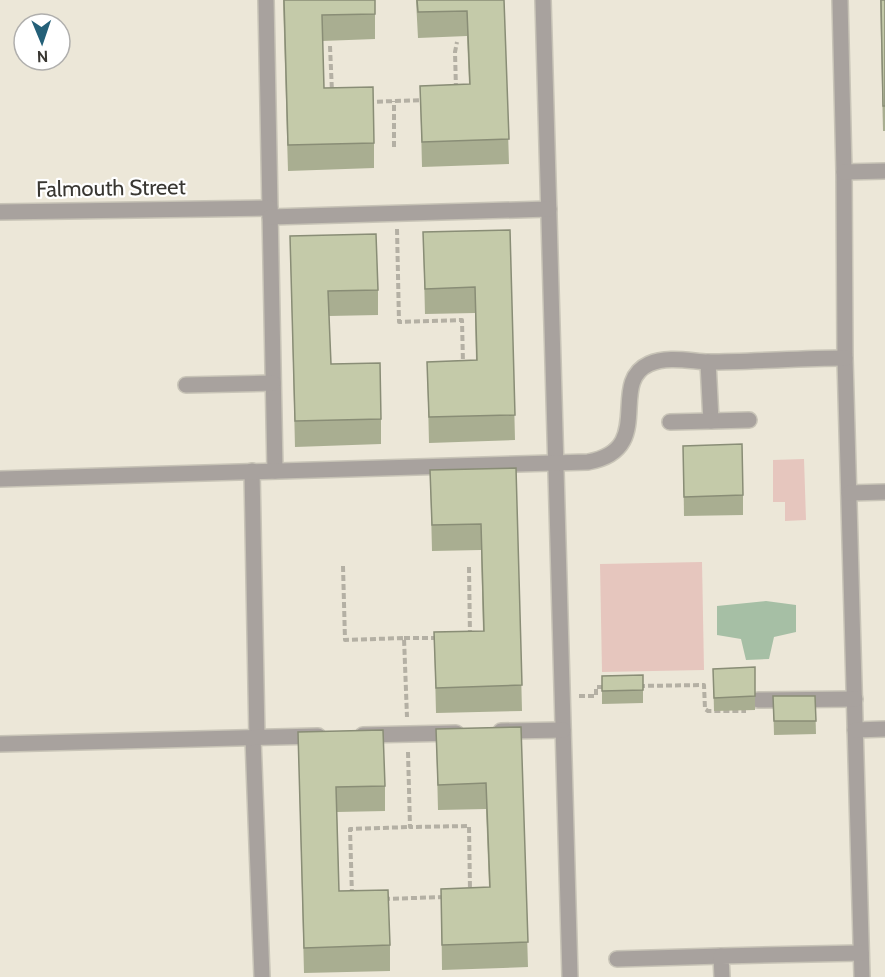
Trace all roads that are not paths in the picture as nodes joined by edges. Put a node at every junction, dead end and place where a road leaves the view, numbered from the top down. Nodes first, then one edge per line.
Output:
1 (266, 0) edge
2 (543, 0) edge
3 (840, 0) edge
4 (885, 171) edge
5 (844, 172) junction
6 (549, 208) junction
7 (0, 212) edge
8 (270, 212) junction
9 (845, 358) junction
10 (708, 362) junction
11 (273, 383) junction
12 (186, 385) dead end
13 (749, 420) dead end
14 (711, 421) junction
15 (670, 422) dead end
16 (556, 463) junction
17 (252, 471) junction
18 (275, 471) junction
19 (0, 479) edge
20 (885, 492) edge
21 (849, 493) junction
22 (855, 699) junction
23 (758, 700) edge
24 (563, 729) junction
25 (885, 729) edge
26 (855, 730) junction
27 (468, 732) edge
28 (492, 732) edge
29 (255, 738) junction
30 (0, 744) edge
31 (861, 952) junction
32 (721, 956) junction
33 (617, 959) dead end
34 (262, 977) edge
35 (570, 977) edge
36 (722, 977) edge
37 (862, 977) edge

1 - 8 street
2 - 6 street
3 - 5 street
4 - 5 street
5 - 9 street
6 - 8 street, Falmouth Street
6 - 16 street
7 - 8 street, Falmouth Street
8 - 11 street
9 - 10 street
9 - 21 street
10 - 14 street
10 - 16 street
11 - 12 street
11 - 18 street
13 - 14 street
14 - 15 street
16 - 18 street
16 - 24 street
17 - 18 street
17 - 19 street
17 - 29 street
20 - 21 street
21 - 22 street
22 - 23 street
22 - 26 street
24 - 28 street
24 - 35 street
25 - 26 street
26 - 31 street
27 - 29 street
29 - 30 street
29 - 34 street
31 - 32 street
31 - 37 street
32 - 33 street
32 - 36 street

